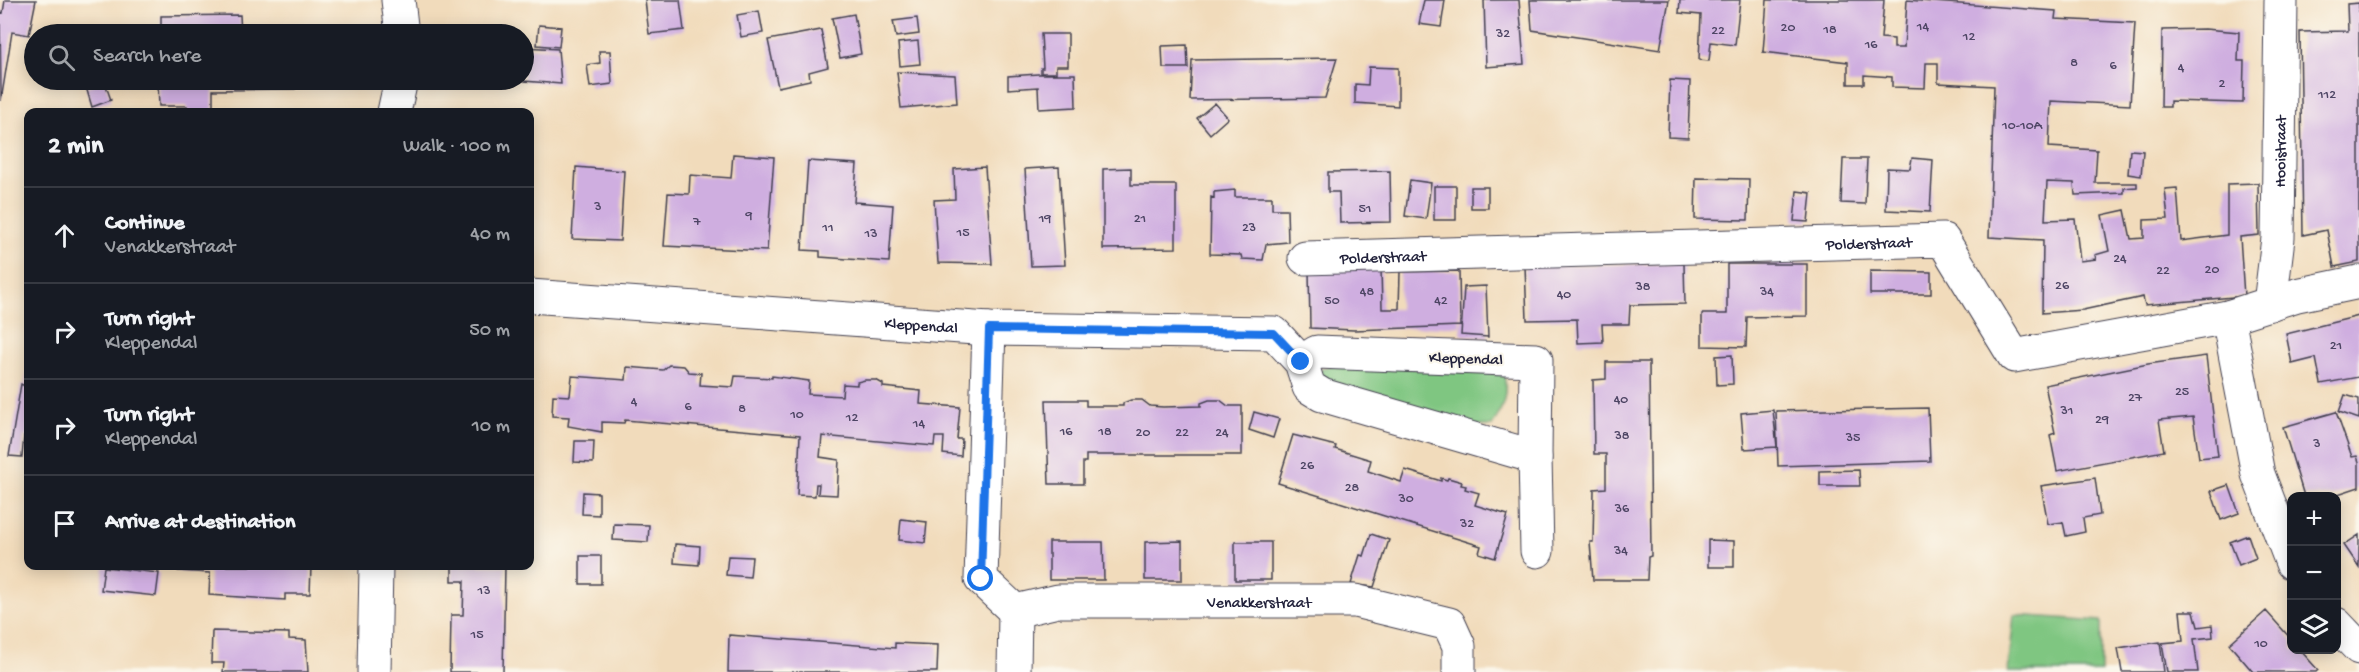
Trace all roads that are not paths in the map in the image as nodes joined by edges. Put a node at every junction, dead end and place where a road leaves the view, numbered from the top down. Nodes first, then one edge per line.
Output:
1 (398, 0) edge
2 (2281, 0) edge
3 (401, 24) edge
4 (398, 90) edge
5 (395, 108) edge
6 (1305, 258) dead end
7 (2359, 282) edge
8 (534, 296) edge
9 (2270, 304) junction
10 (2228, 317) junction
11 (989, 329) junction
12 (1301, 362) junction
13 (1535, 458) junction
14 (2287, 550) edge
15 (1537, 551) dead end
16 (376, 570) edge
17 (1015, 611) junction
18 (2341, 628) edge
19 (2359, 648) edge
20 (374, 672) edge
21 (1014, 672) edge
22 (1459, 672) edge

1 - 3 street
2 - 9 street, Hooistraat
4 - 5 street
6 - 10 street, Polderstraat
7 - 9 street, Polderstraat
8 - 11 street, Kleppendal
9 - 10 street, Polderstraat
10 - 14 street
11 - 12 street, Kleppendal
11 - 17 street
12 - 13 street, Kleppendal
12 - 13 street, Kleppendal
13 - 15 street, Kleppendal
16 - 20 street
17 - 21 street
17 - 22 street, Venakkerstraat
18 - 19 street

